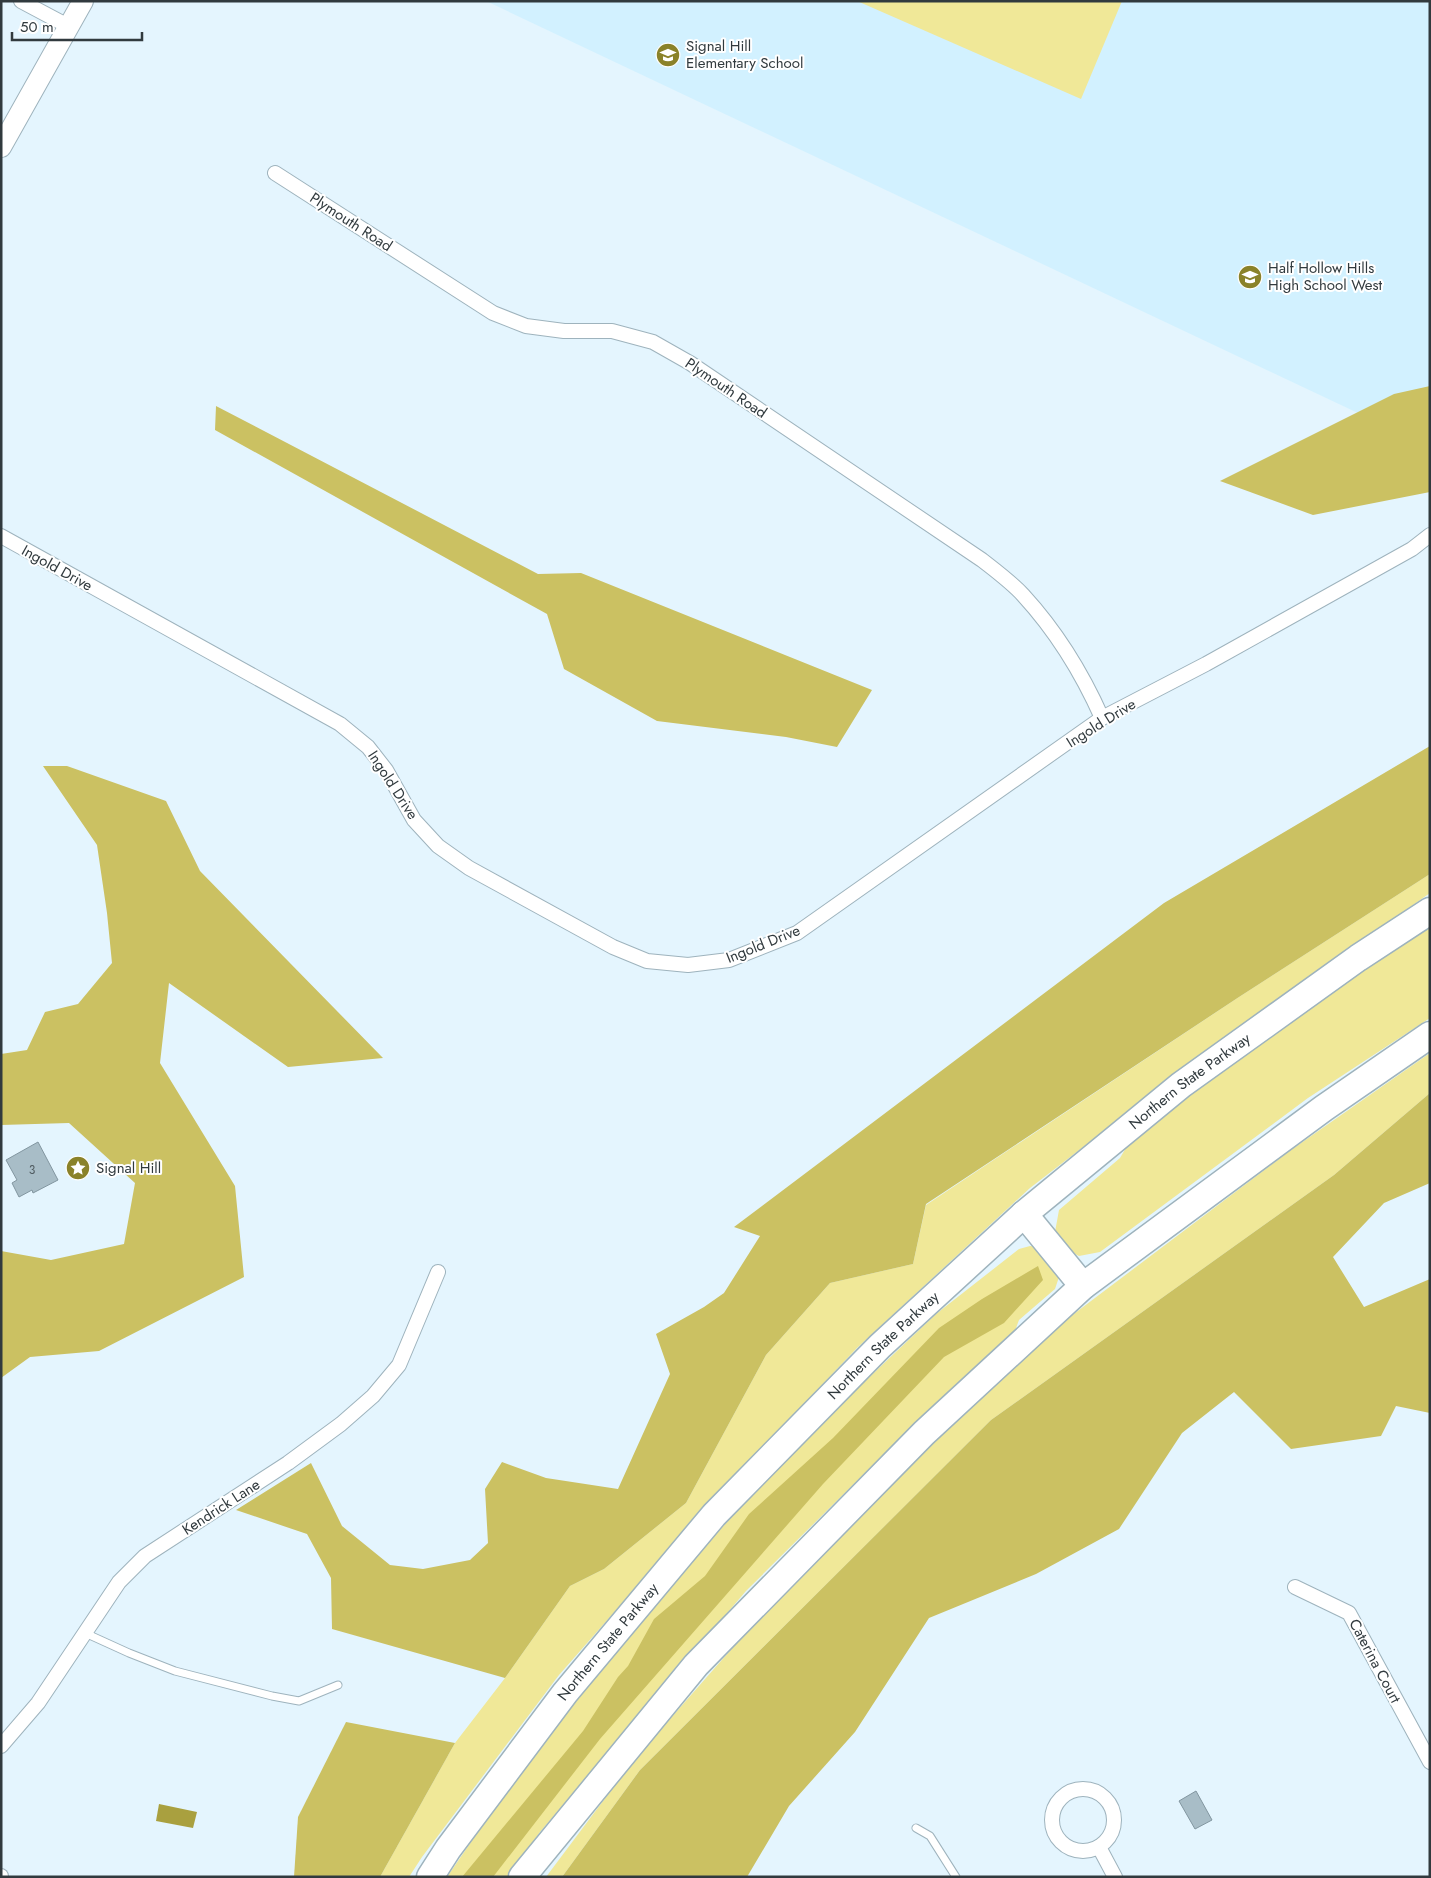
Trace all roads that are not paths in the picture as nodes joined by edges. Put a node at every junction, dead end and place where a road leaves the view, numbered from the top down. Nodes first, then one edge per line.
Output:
1 (21, 1) edge
2 (82, 1) edge
3 (68, 26) junction
4 (1, 146) edge
5 (275, 173) dead end
6 (1430, 535) edge
7 (1, 536) edge
8 (1102, 718) junction
9 (1430, 911) edge
10 (1430, 1035) edge
11 (1024, 1214) junction
12 (438, 1272) dead end
13 (1083, 1286) junction
14 (1295, 1587) dead end
15 (85, 1632) junction
16 (338, 1685) dead end
17 (1, 1746) edge
18 (1430, 1762) edge
19 (916, 1828) dead end
20 (1099, 1847) junction
21 (430, 1877) edge
22 (522, 1877) edge
23 (956, 1877) edge
24 (1115, 1877) edge

1 - 3 street
2 - 3 street
3 - 4 street
5 - 8 street, Plymouth Road
6 - 8 street, Ingold Drive
7 - 8 street, Ingold Drive
9 - 11 highway, Northern State Parkway
10 - 13 highway
11 - 13 highway
11 - 21 highway, Northern State Parkway
12 - 15 street, Kendrick Lane
13 - 22 highway
14 - 18 street, Caterina Court
15 - 16 lane
15 - 17 street, Kendrick Lane
19 - 23 lane
20 - 20 street
20 - 24 street

